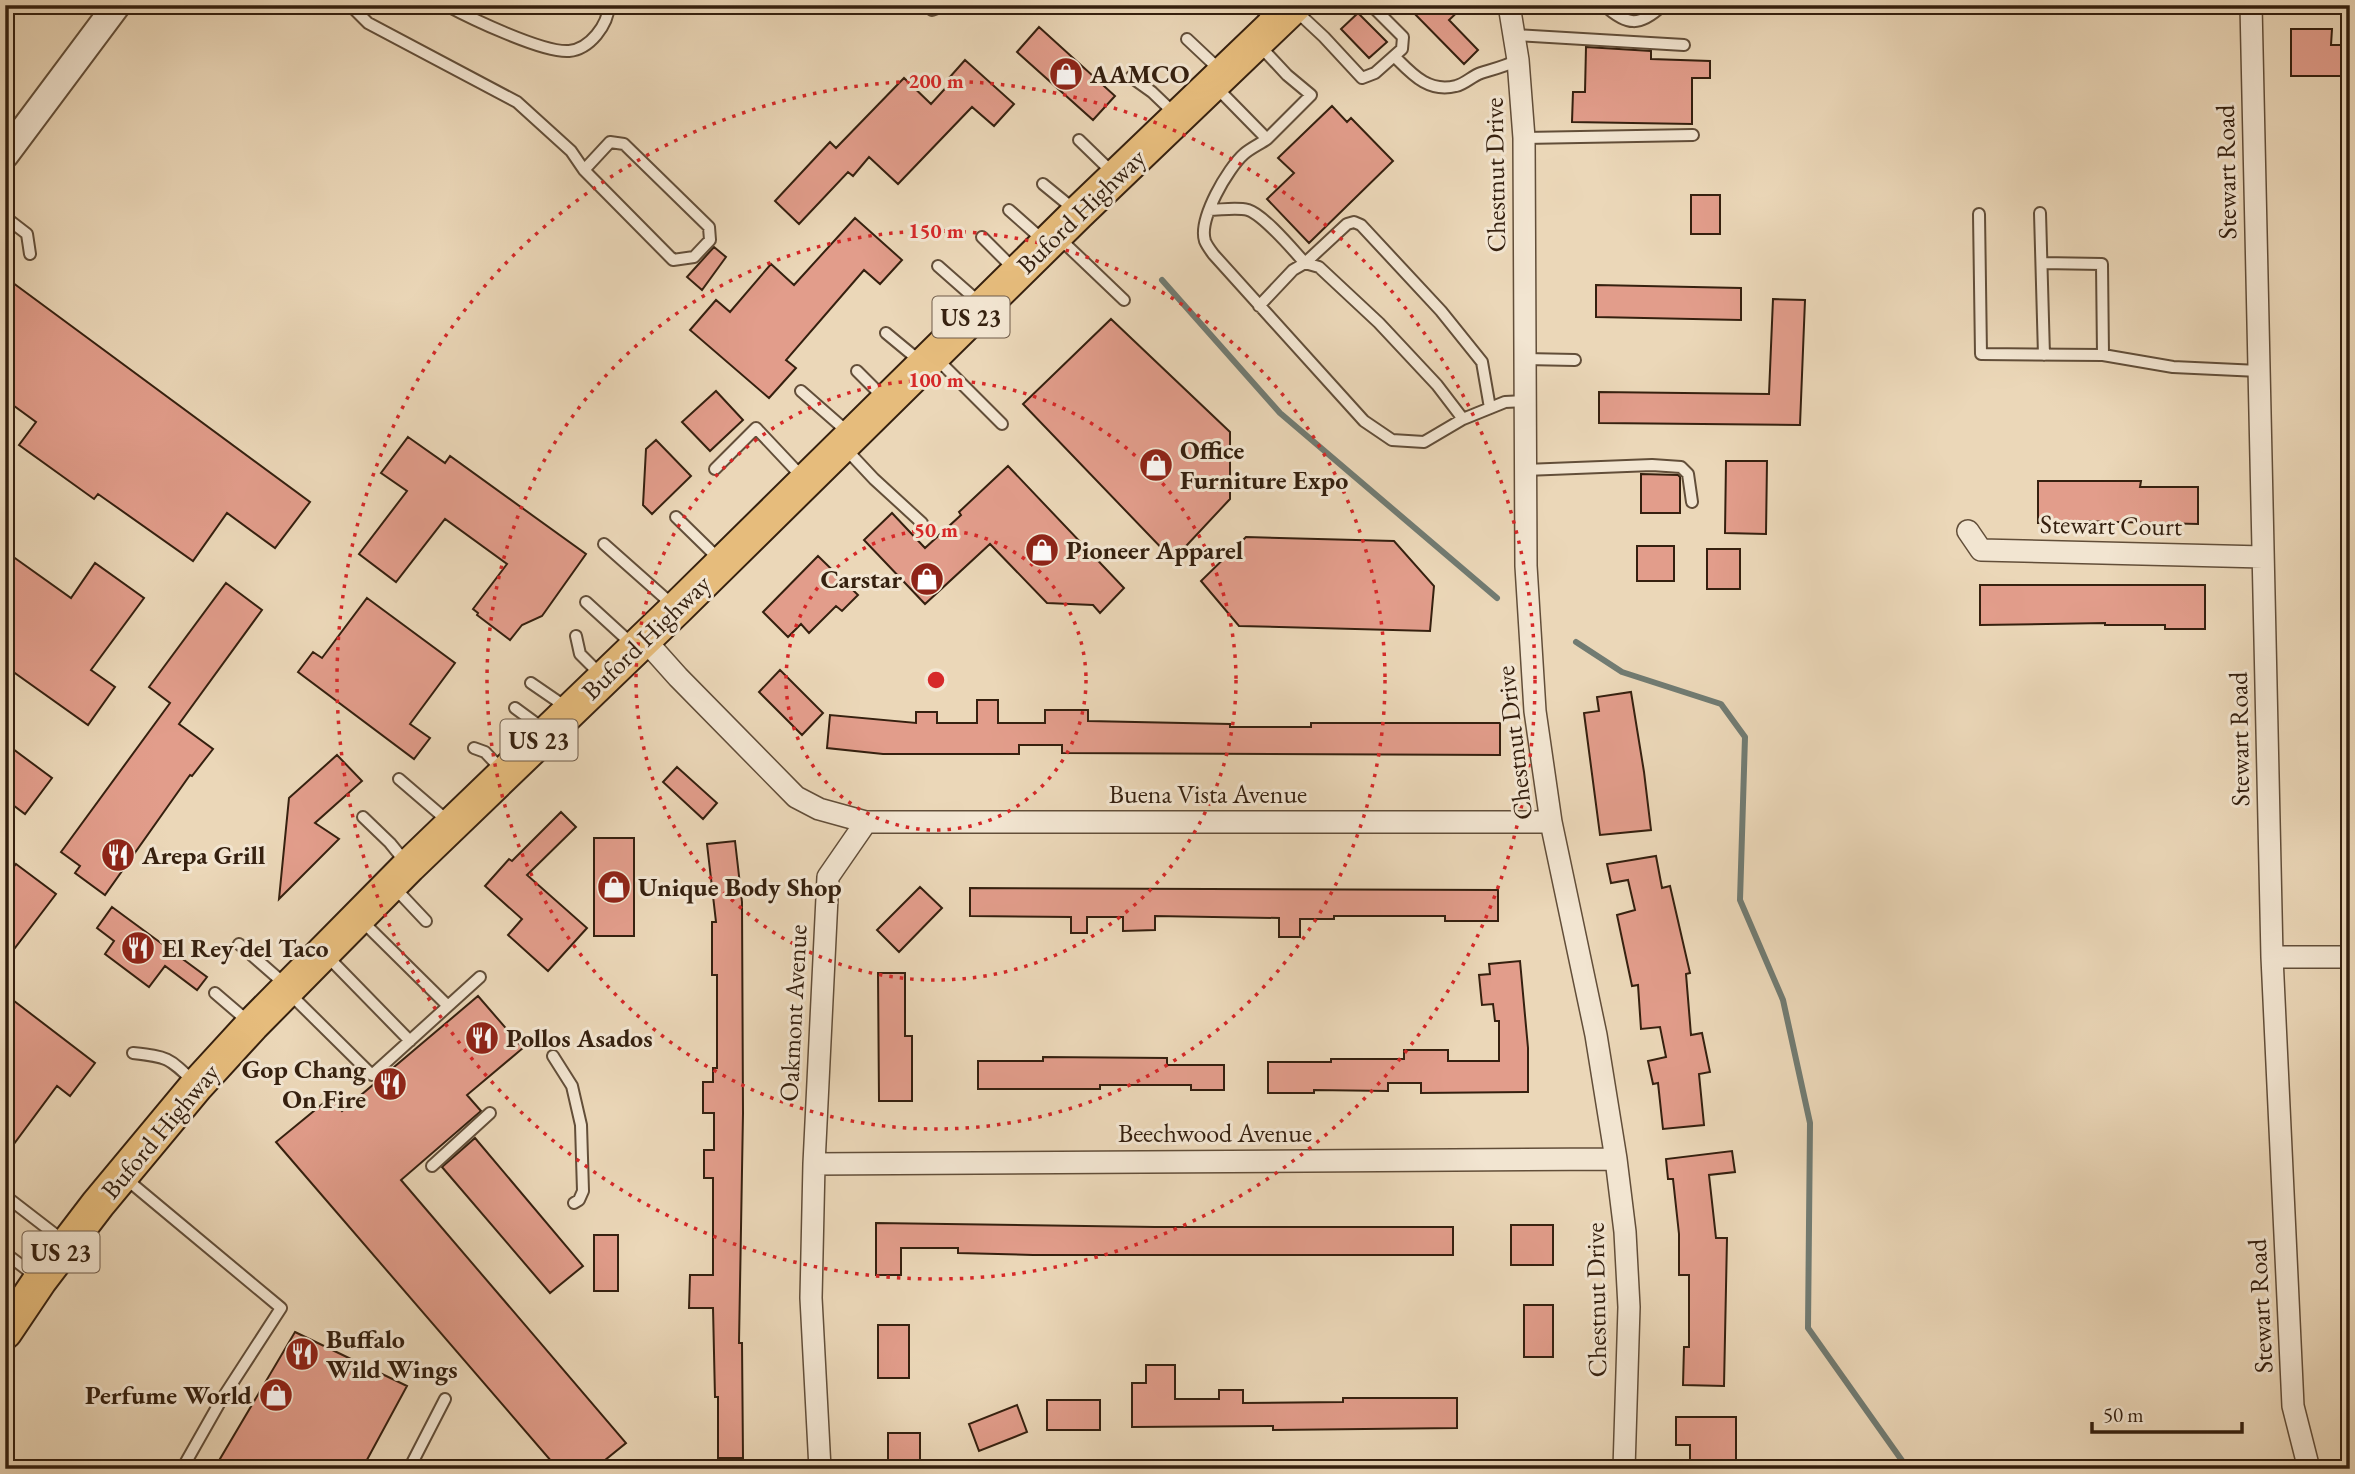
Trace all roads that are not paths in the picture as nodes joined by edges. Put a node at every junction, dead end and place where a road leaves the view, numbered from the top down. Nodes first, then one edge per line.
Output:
1 (117, 5) edge
2 (350, 5) edge
3 (446, 5) edge
4 (609, 5) edge
5 (946, 5) edge
6 (1371, 5) edge
7 (1509, 5) edge
8 (1604, 5) edge
9 (1662, 5) edge
10 (2250, 5) edge
11 (931, 7) edge
12 (1275, 17) edge
13 (1515, 35) junction
14 (1187, 39) dead end
15 (1684, 45) dead end
16 (1394, 56) junction
17 (1518, 60) junction
18 (1131, 77) dead end
19 (1218, 79) junction
20 (1178, 117) junction
21 (1693, 135) dead end
22 (1524, 138) junction
23 (1267, 139) junction
24 (1079, 141) dead end
25 (5, 155) edge
26 (584, 170) junction
27 (1116, 176) junction
28 (1043, 184) dead end
29 (1009, 209) dead end
30 (1209, 210) junction
31 (2040, 213) dead end
32 (1979, 214) dead end
33 (5, 216) edge
34 (1060, 230) junction
35 (982, 237) dead end
36 (30, 254) dead end
37 (1305, 263) junction
38 (2042, 263) junction
39 (938, 266) dead end
40 (1017, 272) junction
41 (1124, 300) dead end
42 (983, 305) junction
43 (1259, 306) junction
44 (886, 333) dead end
45 (2044, 355) junction
46 (2103, 355) junction
47 (928, 359) junction
48 (1525, 359) junction
49 (1575, 360) dead end
50 (857, 371) dead end
51 (2259, 371) junction
52 (801, 391) dead end
53 (887, 401) junction
54 (1525, 401) junction
55 (1490, 408) junction
56 (1463, 419) junction
57 (1002, 424) dead end
58 (847, 441) junction
59 (715, 469) dead end
60 (1525, 470) junction
61 (806, 481) junction
62 (1692, 502) dead end
63 (676, 517) dead end
64 (922, 523) dead end
65 (1968, 531) dead end
66 (604, 544) dead end
67 (2263, 557) junction
68 (723, 563) junction
69 (586, 602) dead end
70 (677, 608) junction
71 (576, 636) dead end
72 (640, 643) junction
73 (604, 678) junction
74 (531, 683) dead end
75 (515, 708) dead end
76 (558, 721) junction
77 (474, 748) dead end
78 (504, 772) junction
79 (399, 779) dead end
80 (363, 817) dead end
81 (866, 822) junction
82 (1551, 822) junction
83 (451, 824) junction
84 (400, 875) junction
85 (359, 918) junction
86 (426, 921) dead end
87 (239, 944) dead end
88 (324, 953) junction
89 (2272, 957) junction
90 (2350, 957) edge
91 (480, 977) dead end
92 (288, 989) junction
93 (215, 993) dead end
94 (448, 1006) junction
95 (252, 1025) junction
96 (410, 1041) junction
97 (133, 1053) dead end
98 (553, 1056) dead end
99 (197, 1085) junction
100 (490, 1113) dead end
101 (1616, 1159) junction
102 (814, 1164) junction
103 (432, 1166) dead end
104 (122, 1176) junction
105 (8, 1198) dead end
106 (574, 1203) dead end
107 (67, 1244) junction
108 (5, 1253) edge
109 (40, 1280) junction
110 (13, 1314) edge
111 (445, 1399) dead end
112 (181, 1469) edge
113 (409, 1469) edge
114 (820, 1469) edge
115 (1623, 1469) edge
116 (2309, 1469) edge

1 - 25 street
2 - 26 lane
3 - 4 lane
5 - 11 lane
6 - 16 lane
7 - 13 street, Chestnut Drive
8 - 9 lane
10 - 51 street, Stewart Road
12 - 16 lane
12 - 19 main road, Buford Highway / US 23
12 - 23 lane
13 - 15 lane
13 - 17 street, Chestnut Drive
14 - 19 lane
16 - 17 lane
17 - 22 street, Chestnut Drive
18 - 20 lane
19 - 20 main road, Buford Highway / US 23
19 - 23 lane
20 - 27 main road, Buford Highway / US 23
21 - 22 lane
22 - 48 street, Chestnut Drive
23 - 30 lane
24 - 27 lane
26 - 26 lane
27 - 34 main road, Buford Highway / US 23
28 - 34 lane
29 - 34 lane
30 - 37 lane
30 - 43 lane
31 - 38 lane
32 - 45 lane
33 - 36 lane
34 - 40 main road, Buford Highway / US 23
34 - 41 lane
35 - 40 lane
37 - 43 lane
37 - 55 lane
37 - 56 lane
38 - 45 lane
38 - 46 lane
39 - 42 lane
40 - 42 main road, Buford Highway / US 23
42 - 47 main road, Buford Highway / US 23
43 - 56 lane
44 - 47 lane
45 - 46 lane
46 - 51 lane
47 - 53 main road, Buford Highway / US 23
47 - 57 lane
48 - 49 lane
48 - 54 street, Chestnut Drive
50 - 53 lane
51 - 67 street, Stewart Road
52 - 58 lane
53 - 58 main road, Buford Highway / US 23
54 - 55 lane
54 - 60 street, Chestnut Drive
55 - 56 lane
58 - 61 main road, Buford Highway / US 23
58 - 64 lane
59 - 61 lane
60 - 62 lane
60 - 82 street, Chestnut Drive
61 - 68 main road, Buford Highway / US 23
63 - 68 lane
65 - 67 street, Stewart Court
66 - 70 lane
67 - 89 street, Stewart Road
68 - 70 main road, Buford Highway / US 23
69 - 72 lane
70 - 72 main road, Buford Highway / US 23
71 - 73 lane
72 - 73 main road, Buford Highway / US 23
72 - 81 street
73 - 76 main road, Buford Highway / US 23
74 - 76 lane
75 - 76 lane
76 - 78 main road, Buford Highway / US 23
77 - 78 lane
78 - 83 main road, Buford Highway / US 23
79 - 83 lane
80 - 84 lane
81 - 82 street, Buena Vista Avenue
81 - 102 street, Oakmont Avenue
82 - 101 street, Chestnut Drive
83 - 84 main road, Buford Highway / US 23
84 - 85 main road, Buford Highway / US 23
84 - 86 lane
85 - 88 main road, Buford Highway / US 23
85 - 94 lane
87 - 92 lane
88 - 92 main road, Buford Highway / US 23
88 - 96 lane
89 - 90 street
89 - 116 street, Stewart Road
91 - 94 lane
92 - 95 main road, Buford Highway / US 23
92 - 96 lane
93 - 95 lane
94 - 96 lane
95 - 99 main road, Buford Highway / US 23
97 - 99 lane
98 - 106 lane
99 - 104 main road, Buford Highway / US 23
100 - 103 lane
101 - 102 street, Beechwood Avenue
101 - 115 street, Chestnut Drive
102 - 114 street, Oakmont Avenue
104 - 107 main road, Buford Highway / US 23
104 - 112 lane
105 - 107 lane
107 - 109 main road, Buford Highway / US 23
108 - 109 lane
109 - 110 main road, Buford Highway / US 23
111 - 113 lane

